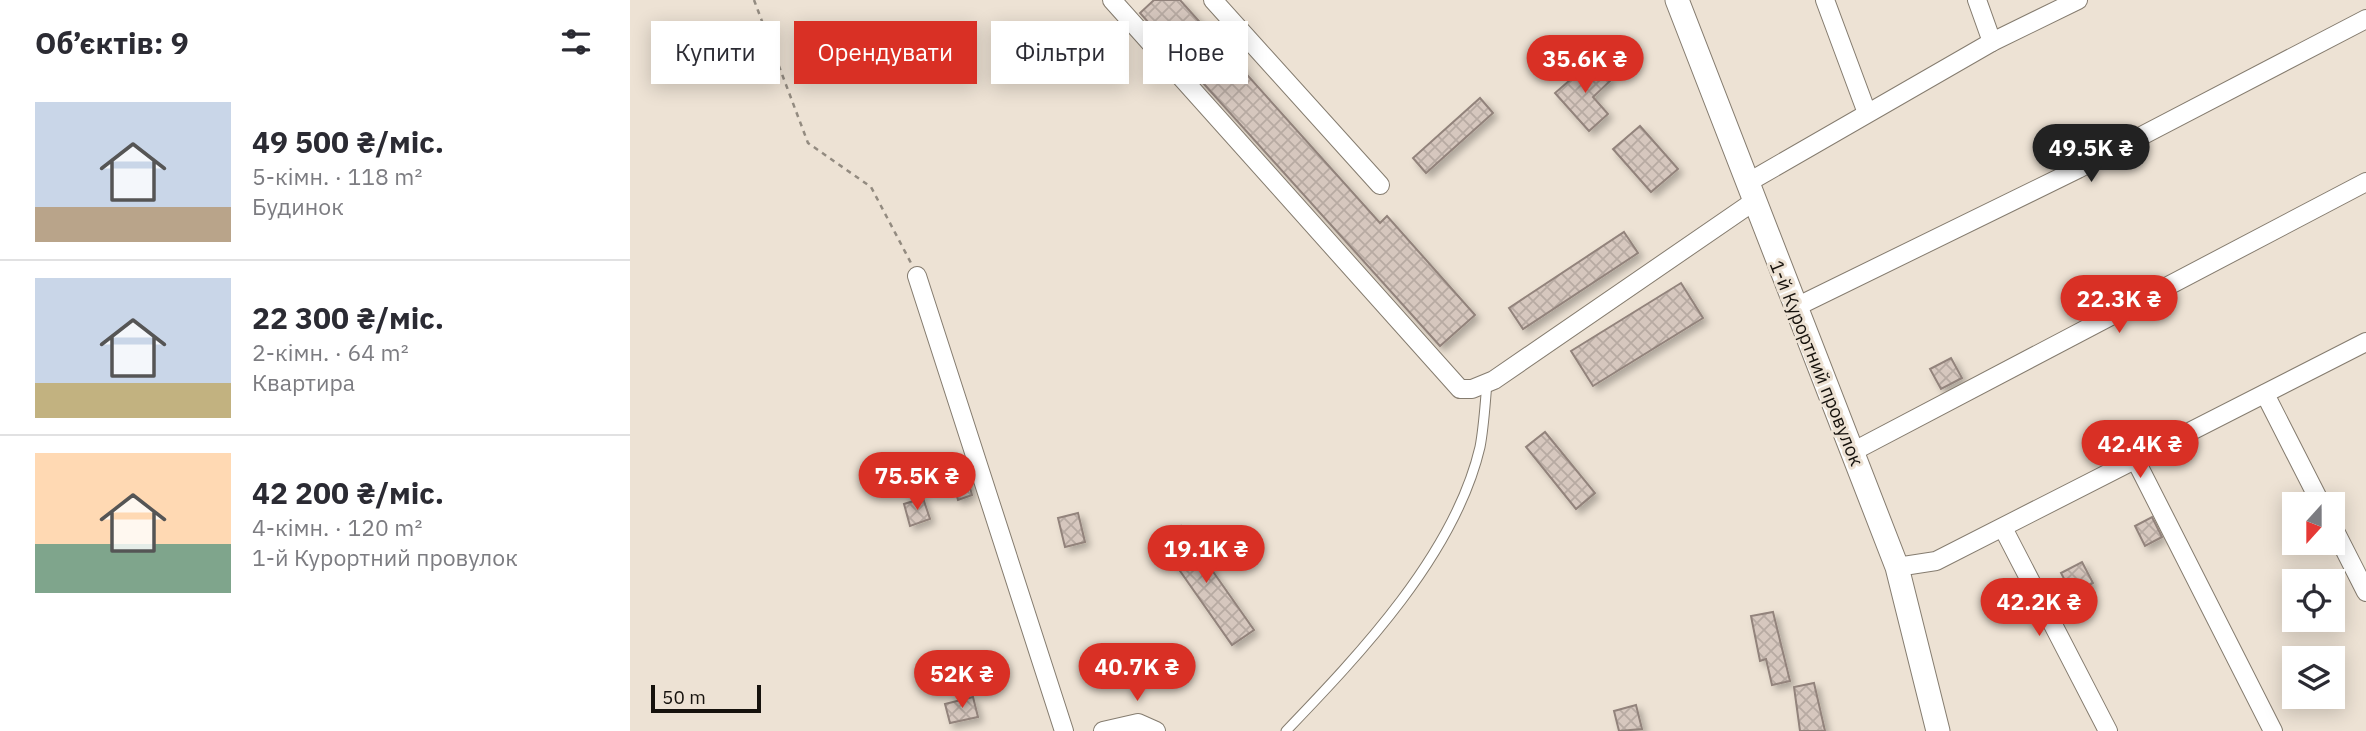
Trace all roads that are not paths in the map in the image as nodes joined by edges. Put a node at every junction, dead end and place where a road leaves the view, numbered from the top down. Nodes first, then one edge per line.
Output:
1 (1112, 0) edge
2 (1213, 0) edge
3 (1677, 0) edge
4 (1825, 0) edge
5 (1977, 0) edge
6 (2078, 0) edge
7 (2366, 19) edge
8 (1992, 42) junction
9 (1867, 113) junction
10 (2366, 182) edge
11 (1380, 185) dead end
12 (1750, 193) junction
13 (917, 276) road end
14 (1796, 307) junction
15 (2366, 342) edge
16 (1487, 383) junction
17 (2265, 394) junction
18 (1852, 452) junction
19 (2136, 461) junction
20 (2315, 492) edge
21 (2003, 528) junction
22 (2345, 551) edge
23 (1898, 567) junction
24 (2366, 592) edge
25 (1064, 731) edge
26 (1103, 731) edge
27 (1156, 731) edge
28 (1286, 731) edge
29 (1938, 731) edge
30 (2108, 731) edge
31 (2273, 731) edge

1 - 16 street
2 - 11 street
3 - 12 street, 1-й Курортний провулок
4 - 9 street
5 - 8 street
6 - 8 street
7 - 14 street
8 - 9 street
9 - 12 street
10 - 18 street
12 - 14 street, 1-й Курортний провулок
12 - 16 street
13 - 25 street
14 - 18 street, 1-й Курортний провулок
15 - 17 street
16 - 28 lane
17 - 19 street
17 - 20 street
18 - 23 street, 1-й Курортний провулок
19 - 21 street
19 - 31 street
21 - 23 street
21 - 30 street
22 - 24 street
23 - 29 street, 1-й Курортний провулок
26 - 27 street

